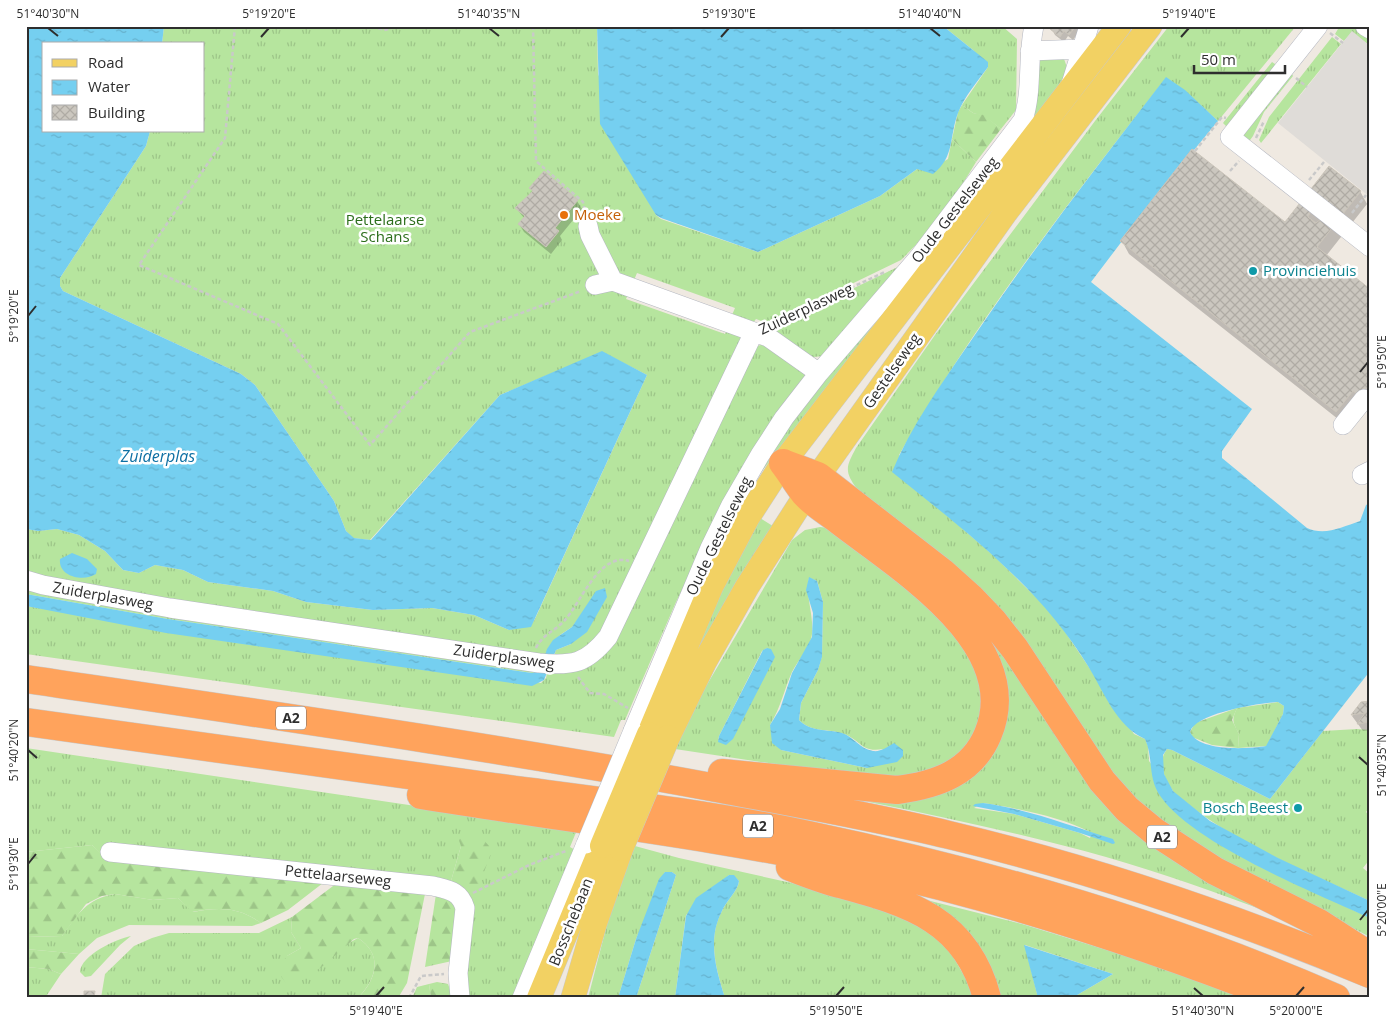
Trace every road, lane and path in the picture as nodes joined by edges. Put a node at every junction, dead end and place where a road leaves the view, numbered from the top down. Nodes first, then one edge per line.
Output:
1 (235, 26) edge
2 (372, 26) edge
3 (400, 26) edge
4 (533, 26) edge
5 (1034, 26) edge
6 (1090, 26) edge
7 (1119, 26) edge
8 (1150, 26) edge
9 (1318, 26) edge
10 (1365, 26) edge
11 (1370, 29) edge
12 (1082, 49) junction
13 (1030, 51) junction
14 (1068, 92) junction
15 (1324, 162) dead end
16 (1319, 168) dead end
17 (1366, 195) dead end
18 (1361, 202) dead end
19 (588, 226) joint
20 (1370, 247) edge
21 (893, 269) dead end
22 (604, 283) junction
23 (754, 332) junction
24 (819, 373) junction
25 (1364, 399) dead end
26 (1343, 425) dead end
27 (783, 463) junction
28 (812, 485) junction
29 (642, 566) junction
30 (26, 580) edge
31 (550, 663) junction
32 (26, 679) edge
33 (26, 722) edge
34 (648, 729) junction
35 (160, 741) junction
36 (556, 758) junction
37 (706, 838) junction
38 (603, 846) junction
39 (110, 852) dead end
40 (462, 898) junction
41 (1370, 956) edge
42 (458, 973) junction
43 (1370, 974) edge
44 (409, 998) edge
45 (460, 998) edge
46 (522, 998) edge
47 (539, 998) edge
48 (574, 998) edge
49 (987, 998) edge
50 (1281, 998) edge
51 (1336, 998) edge

1 - 22 path
2 - 3 path
4 - 19 path
5 - 13 street, Oude Gestelseweg
6 - 12 street
7 - 14 main road, Gestelseweg
8 - 28 main road, Gestelseweg
9 - 20 street
10 - 11 street
12 - 13 street
12 - 14 street
13 - 24 street, Oude Gestelseweg
14 - 27 main road, Gestelseweg
15 - 16 path
17 - 18 path
19 - 22 street
21 - 23 path, Zuiderplasweg
22 - 23 street
23 - 24 street
23 - 29 street, Zuiderplasweg
24 - 34 street, Oude Gestelseweg
25 - 26 street
27 - 28 highway
27 - 34 main road, Gestelseweg
28 - 34 main road, Gestelseweg
28 - 36 highway, A2
28 - 41 highway, A2
29 - 31 street, Zuiderplasweg
29 - 31 path
30 - 31 street, Zuiderplasweg
31 - 34 path
32 - 36 highway, A2
33 - 35 highway, A2
34 - 38 main road, bridge
34 - 38 street, Oude Gestelseweg, bridge
35 - 37 highway, A2
35 - 51 highway, A2
36 - 43 highway, A2
37 - 49 highway, A2
37 - 50 highway, A2
38 - 40 path
38 - 46 street, Oude Gestelseweg
38 - 47 main road, Bosschebaan
38 - 48 main road, Bosschebaan
39 - 40 street, Pettelaarseweg
40 - 42 street
42 - 44 path
42 - 45 street

